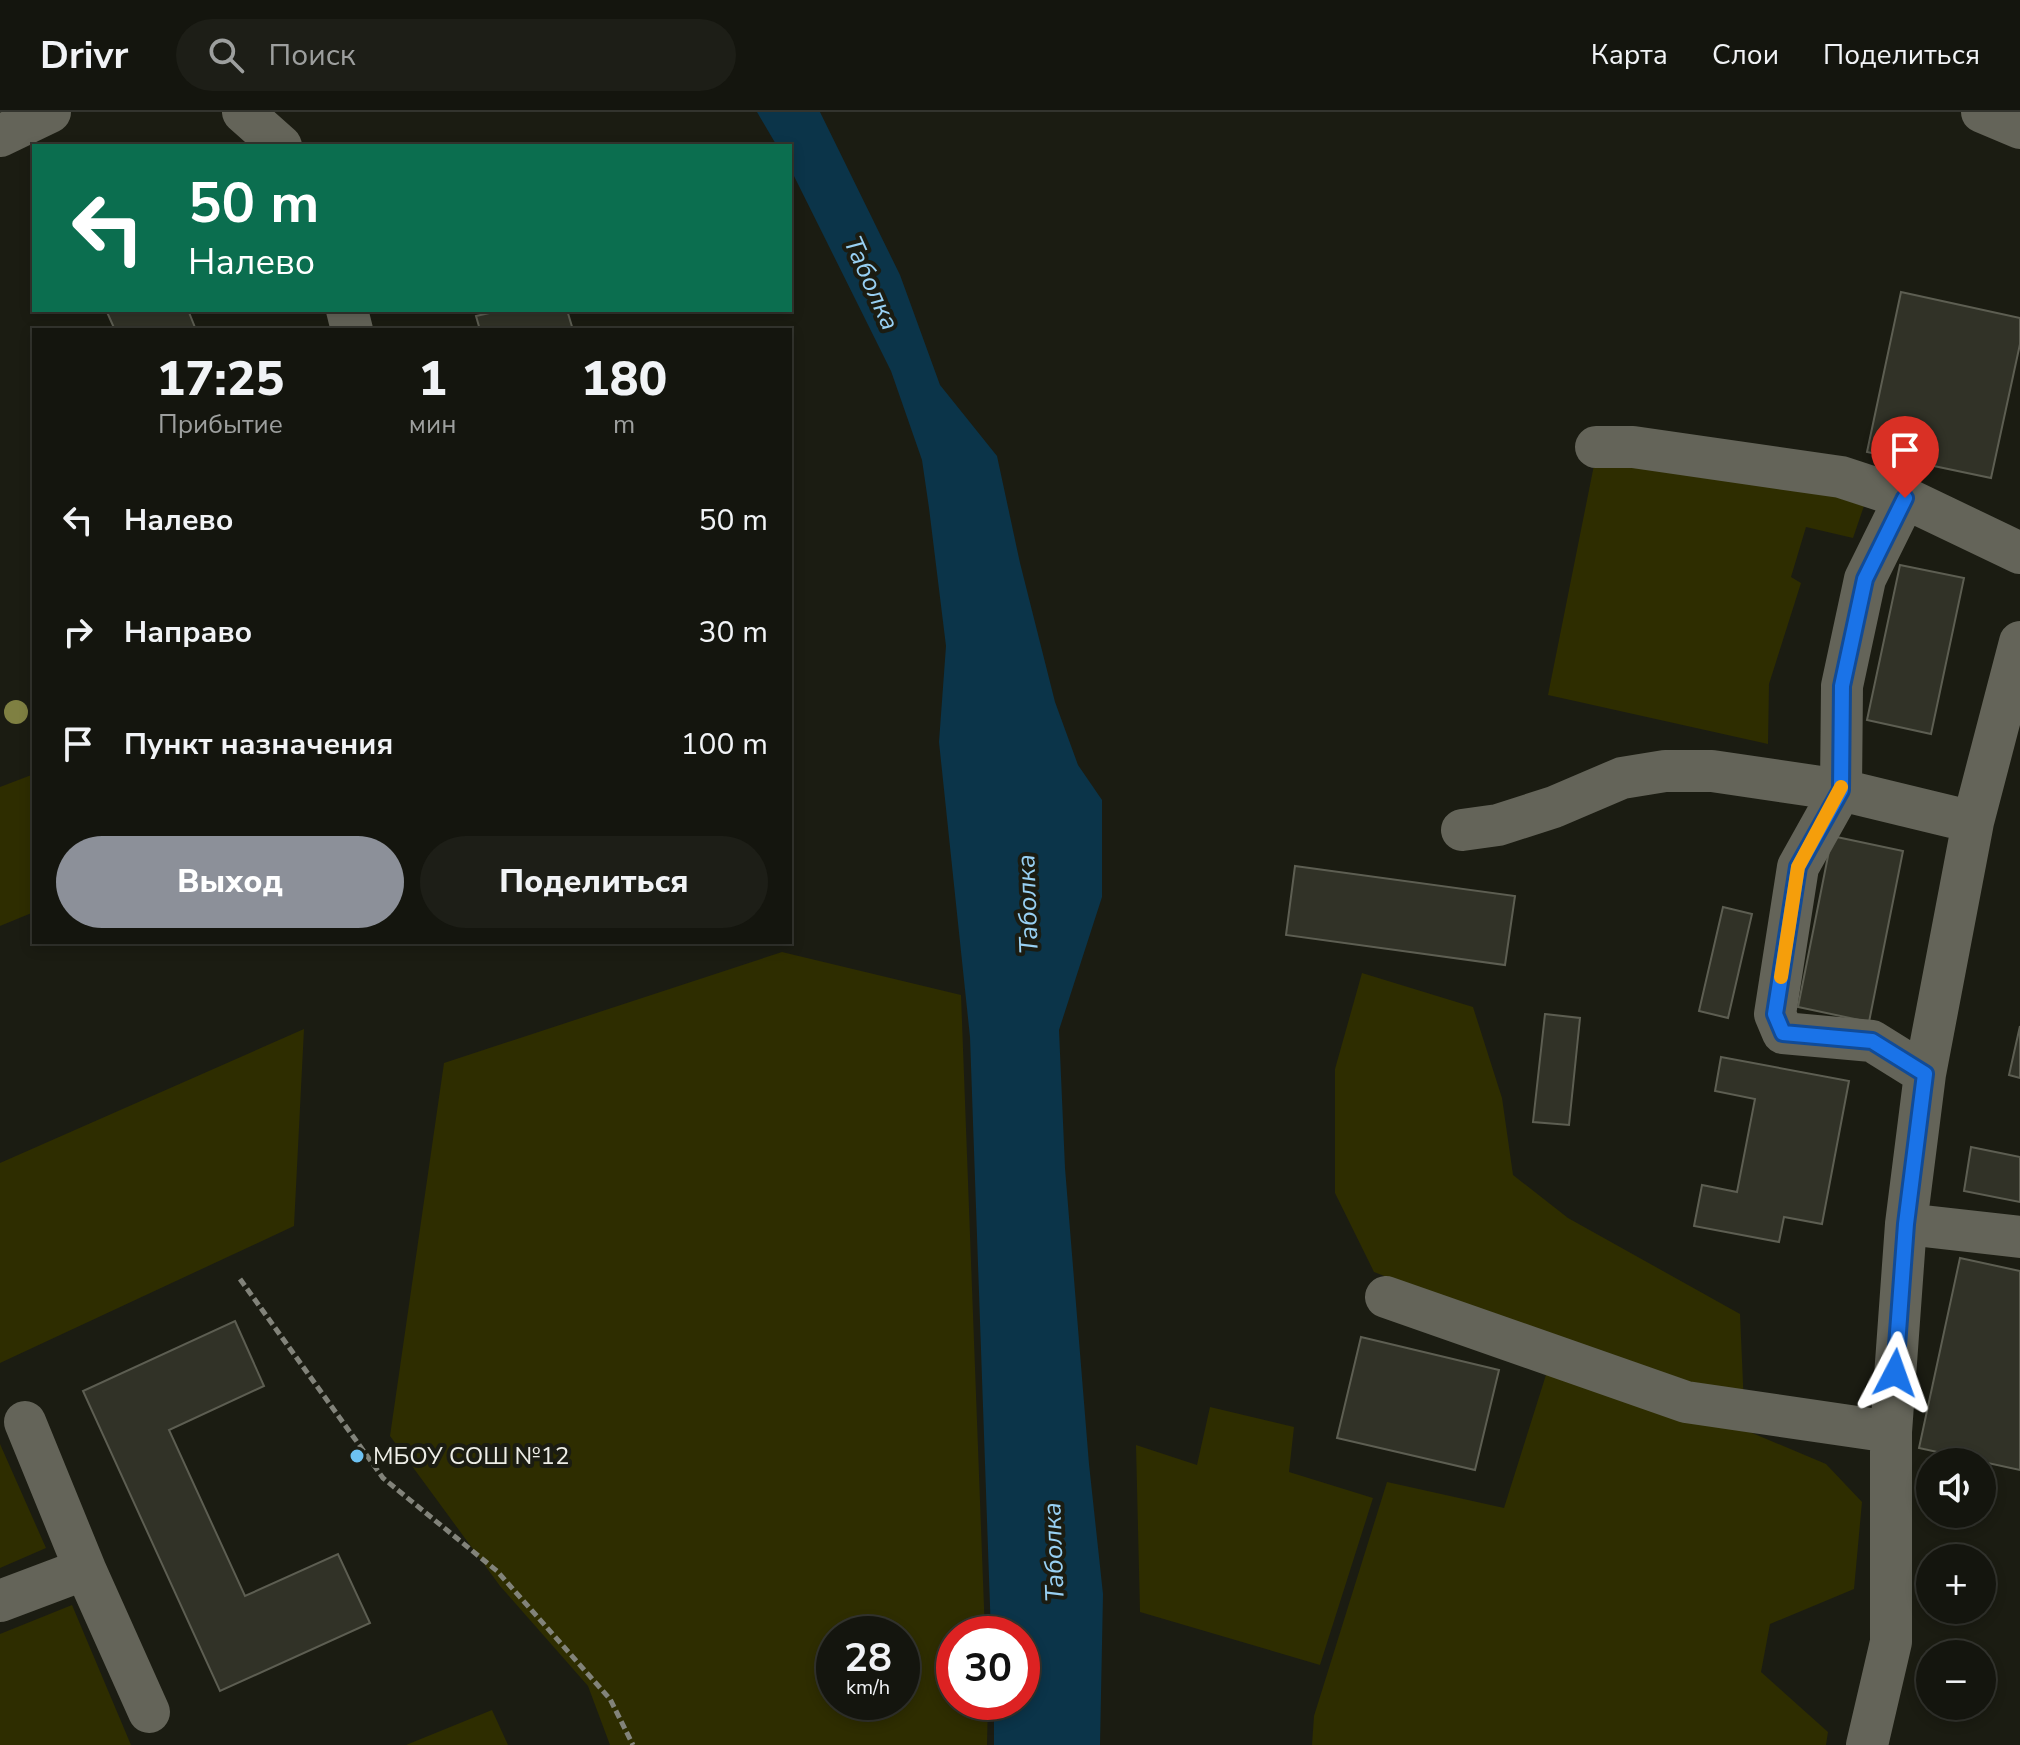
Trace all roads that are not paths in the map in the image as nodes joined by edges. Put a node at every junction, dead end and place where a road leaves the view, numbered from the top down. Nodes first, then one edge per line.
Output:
1 (50, 112) edge
2 (243, 112) edge
3 (1982, 112) edge
4 (2020, 128) edge
5 (0, 136) edge
6 (279, 144) edge
7 (1596, 447) dead end
8 (1905, 498) junction
9 (2020, 553) edge
10 (2020, 642) edge
11 (1841, 790) junction
12 (1973, 822) junction
13 (1462, 830) dead end
14 (1925, 1074) junction
15 (1906, 1224) junction
16 (2020, 1237) edge
17 (1386, 1297) dead end
18 (25, 1422) dead end
19 (1891, 1432) junction
20 (85, 1569) junction
21 (0, 1601) edge
22 (149, 1712) dead end
23 (1867, 1745) edge

1 - 5 street
2 - 6 street
3 - 4 street
7 - 8 street
8 - 9 street
8 - 11 street
10 - 12 street
11 - 12 street
11 - 13 street
11 - 14 street
12 - 14 street
14 - 15 street
15 - 16 street
15 - 19 street
17 - 19 street
18 - 20 street
19 - 23 street
20 - 21 street
20 - 22 street

